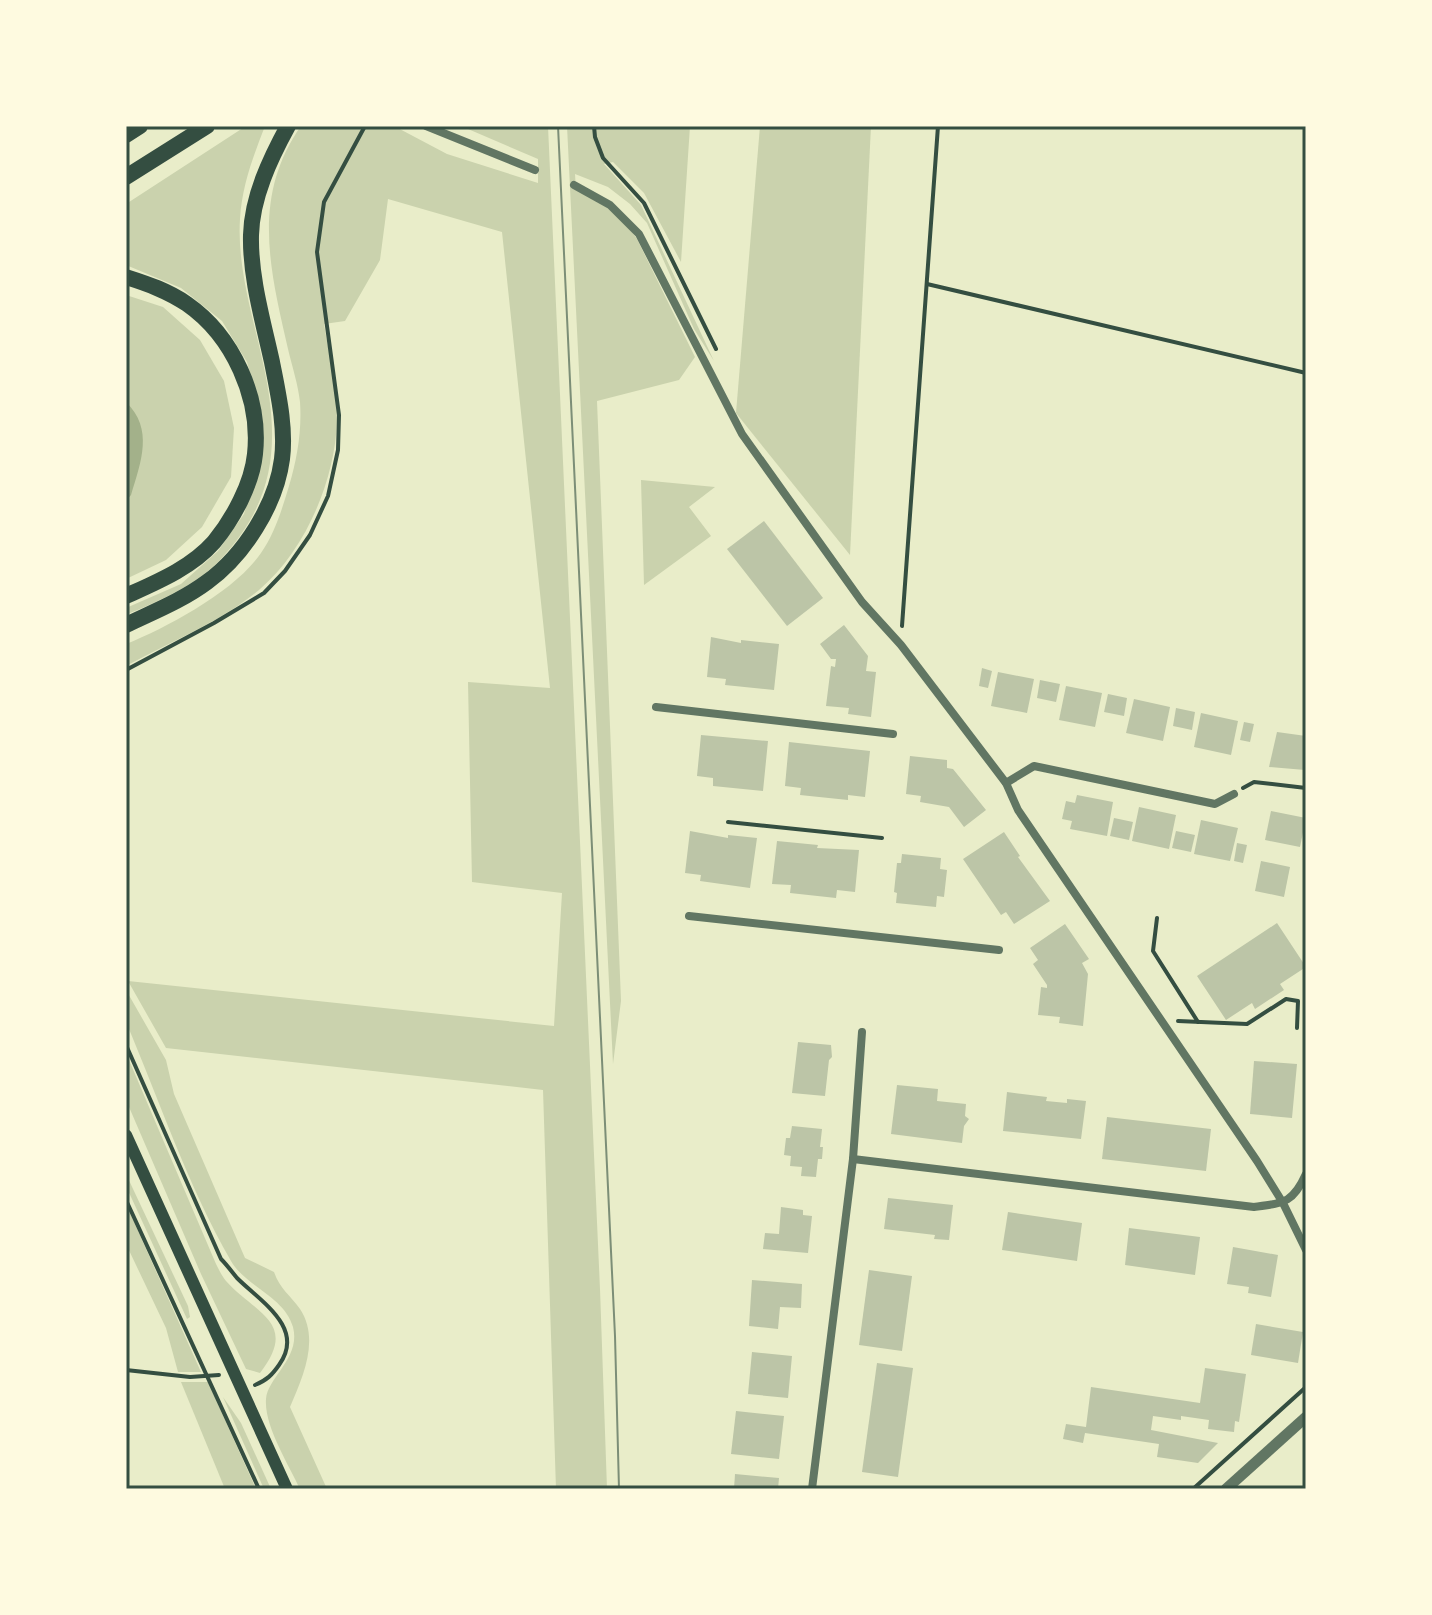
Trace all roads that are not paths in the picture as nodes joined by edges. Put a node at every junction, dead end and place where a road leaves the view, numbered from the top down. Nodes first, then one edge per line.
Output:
1 (140, 126) edge
2 (207, 126) edge
3 (288, 126) edge
4 (426, 126) edge
5 (126, 135) edge
6 (535, 170) dead end
7 (126, 177) edge
8 (574, 185) dead end
9 (126, 277) edge
10 (126, 596) edge
11 (126, 625) edge
12 (656, 707) dead end
13 (893, 734) dead end
14 (1006, 783) junction
15 (1234, 794) road end
16 (689, 916) dead end
17 (999, 950) dead end
18 (862, 1032) dead end
19 (126, 1135) edge
20 (853, 1159) junction
21 (1306, 1174) edge
22 (1283, 1203) junction
23 (1306, 1250) edge
24 (1306, 1417) edge
25 (287, 1489) edge
26 (812, 1489) edge
27 (1226, 1489) edge

1 - 5 highway
2 - 7 highway
3 - 11 highway
4 - 6 street
8 - 14 street
9 - 10 highway
12 - 13 street
14 - 15 street
14 - 22 street
16 - 17 street
18 - 20 street
19 - 25 main road
20 - 22 street
20 - 26 street
21 - 22 street
22 - 23 street
24 - 27 street

